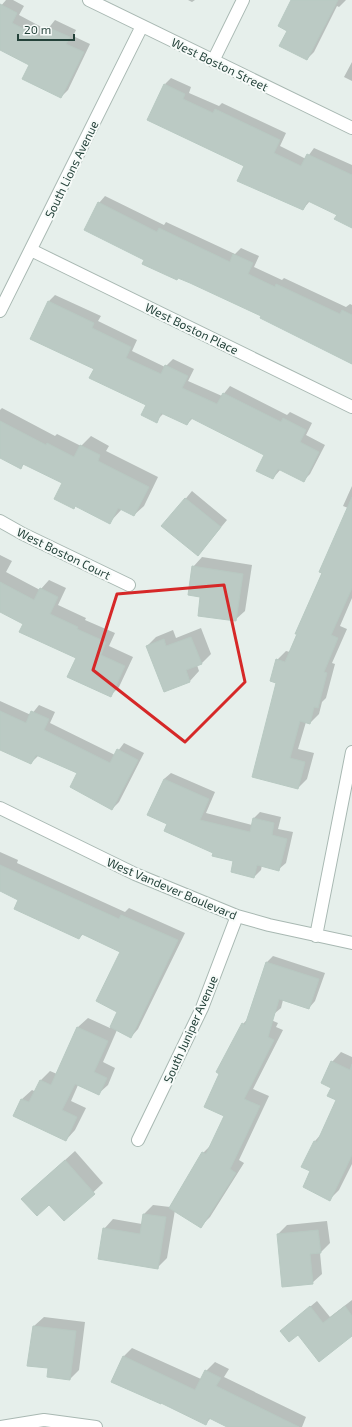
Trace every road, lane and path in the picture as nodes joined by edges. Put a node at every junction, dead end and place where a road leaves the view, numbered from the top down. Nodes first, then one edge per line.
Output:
1 (89, 0) edge
2 (243, 0) edge
3 (142, 26) junction
4 (213, 61) junction
5 (352, 128) edge
6 (31, 250) junction
7 (0, 311) edge
8 (352, 407) edge
9 (0, 521) edge
10 (129, 585) dead end
11 (352, 752) edge
12 (0, 808) edge
13 (236, 916) junction
14 (316, 936) junction
15 (352, 943) edge
16 (138, 1140) dead end
17 (0, 1427) edge
18 (96, 1427) edge

1 - 3 street, West Boston Street
2 - 4 street
3 - 4 street, West Boston Street
3 - 6 street, South Lions Avenue
4 - 5 street, West Boston Street
6 - 7 street, South Lions Avenue
6 - 8 street, West Boston Place
9 - 10 street, West Boston Court
11 - 14 street
12 - 13 street, West Vandever Boulevard
13 - 14 street, West Vandever Boulevard
13 - 16 street, South Juniper Avenue
14 - 15 street, West Vandever Boulevard
17 - 18 street

